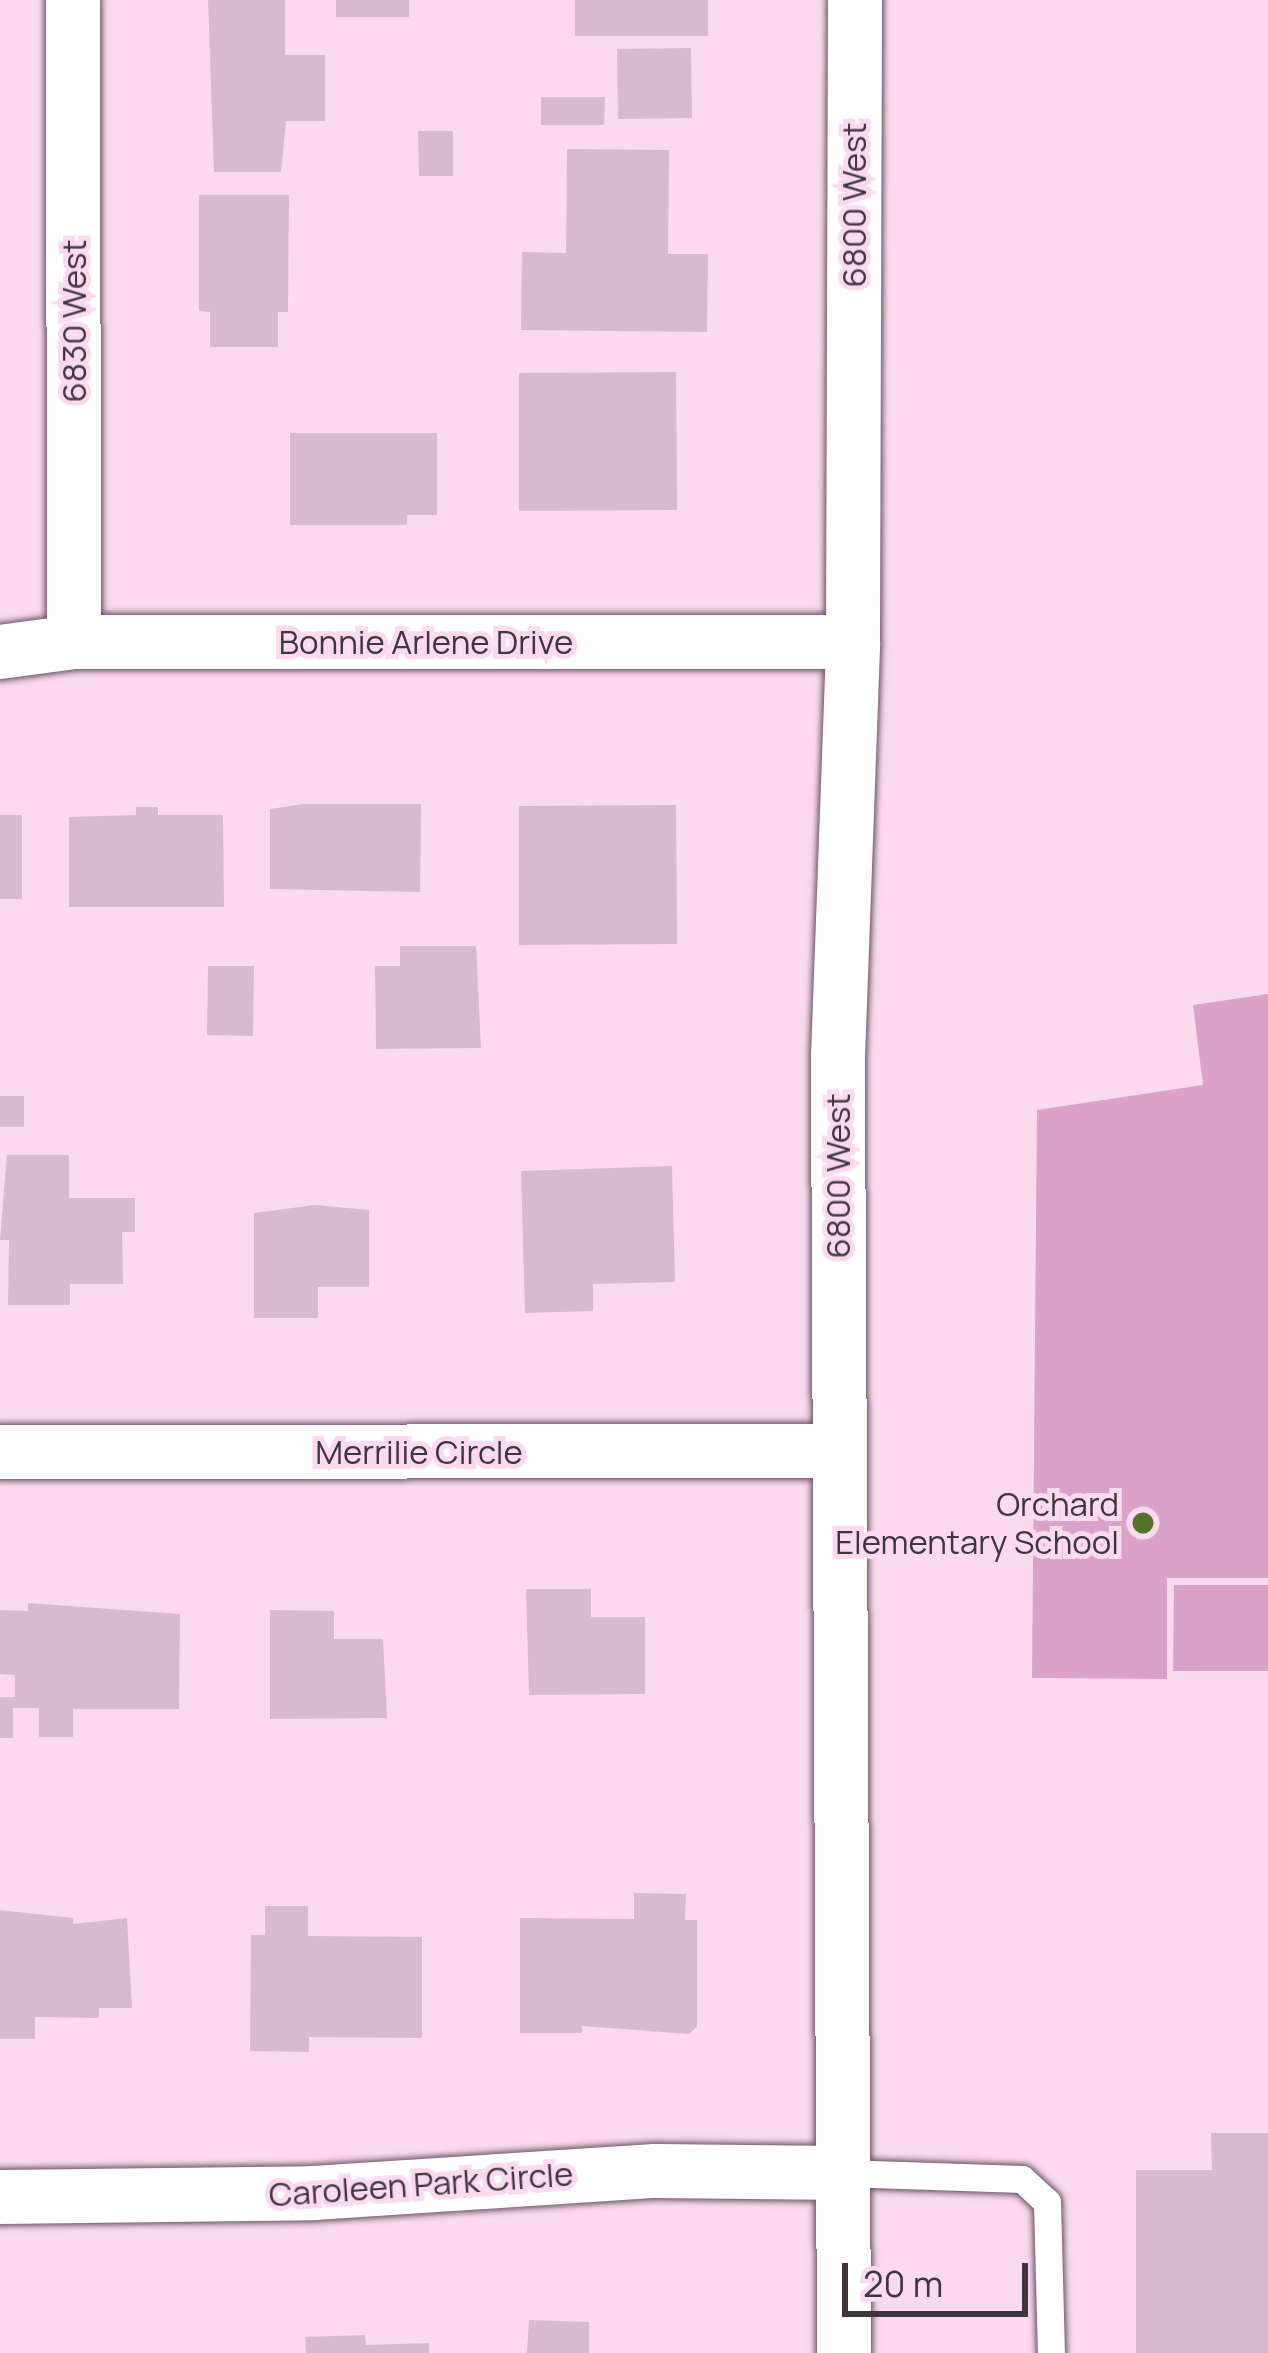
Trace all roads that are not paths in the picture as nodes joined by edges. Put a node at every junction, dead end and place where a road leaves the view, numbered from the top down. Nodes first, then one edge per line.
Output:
1 (73, 0) edge
2 (855, 0) edge
3 (74, 642) junction
4 (853, 642) junction
5 (0, 652) edge
6 (838, 1451) junction
7 (0, 1452) edge
8 (842, 2173) junction
9 (0, 2197) edge
10 (844, 2353) edge
11 (1051, 2353) edge

1 - 3 street, 6830 West
2 - 4 street, 6800 West
3 - 4 street, Bonnie Arlene Drive
3 - 5 street, Bonnie Arlene Drive
4 - 6 street, 6800 West
6 - 7 street, Merrilie Circle
6 - 8 street, 6800 West
8 - 9 street, Caroleen Park Circle
8 - 10 street, 6800 West
8 - 11 lane

